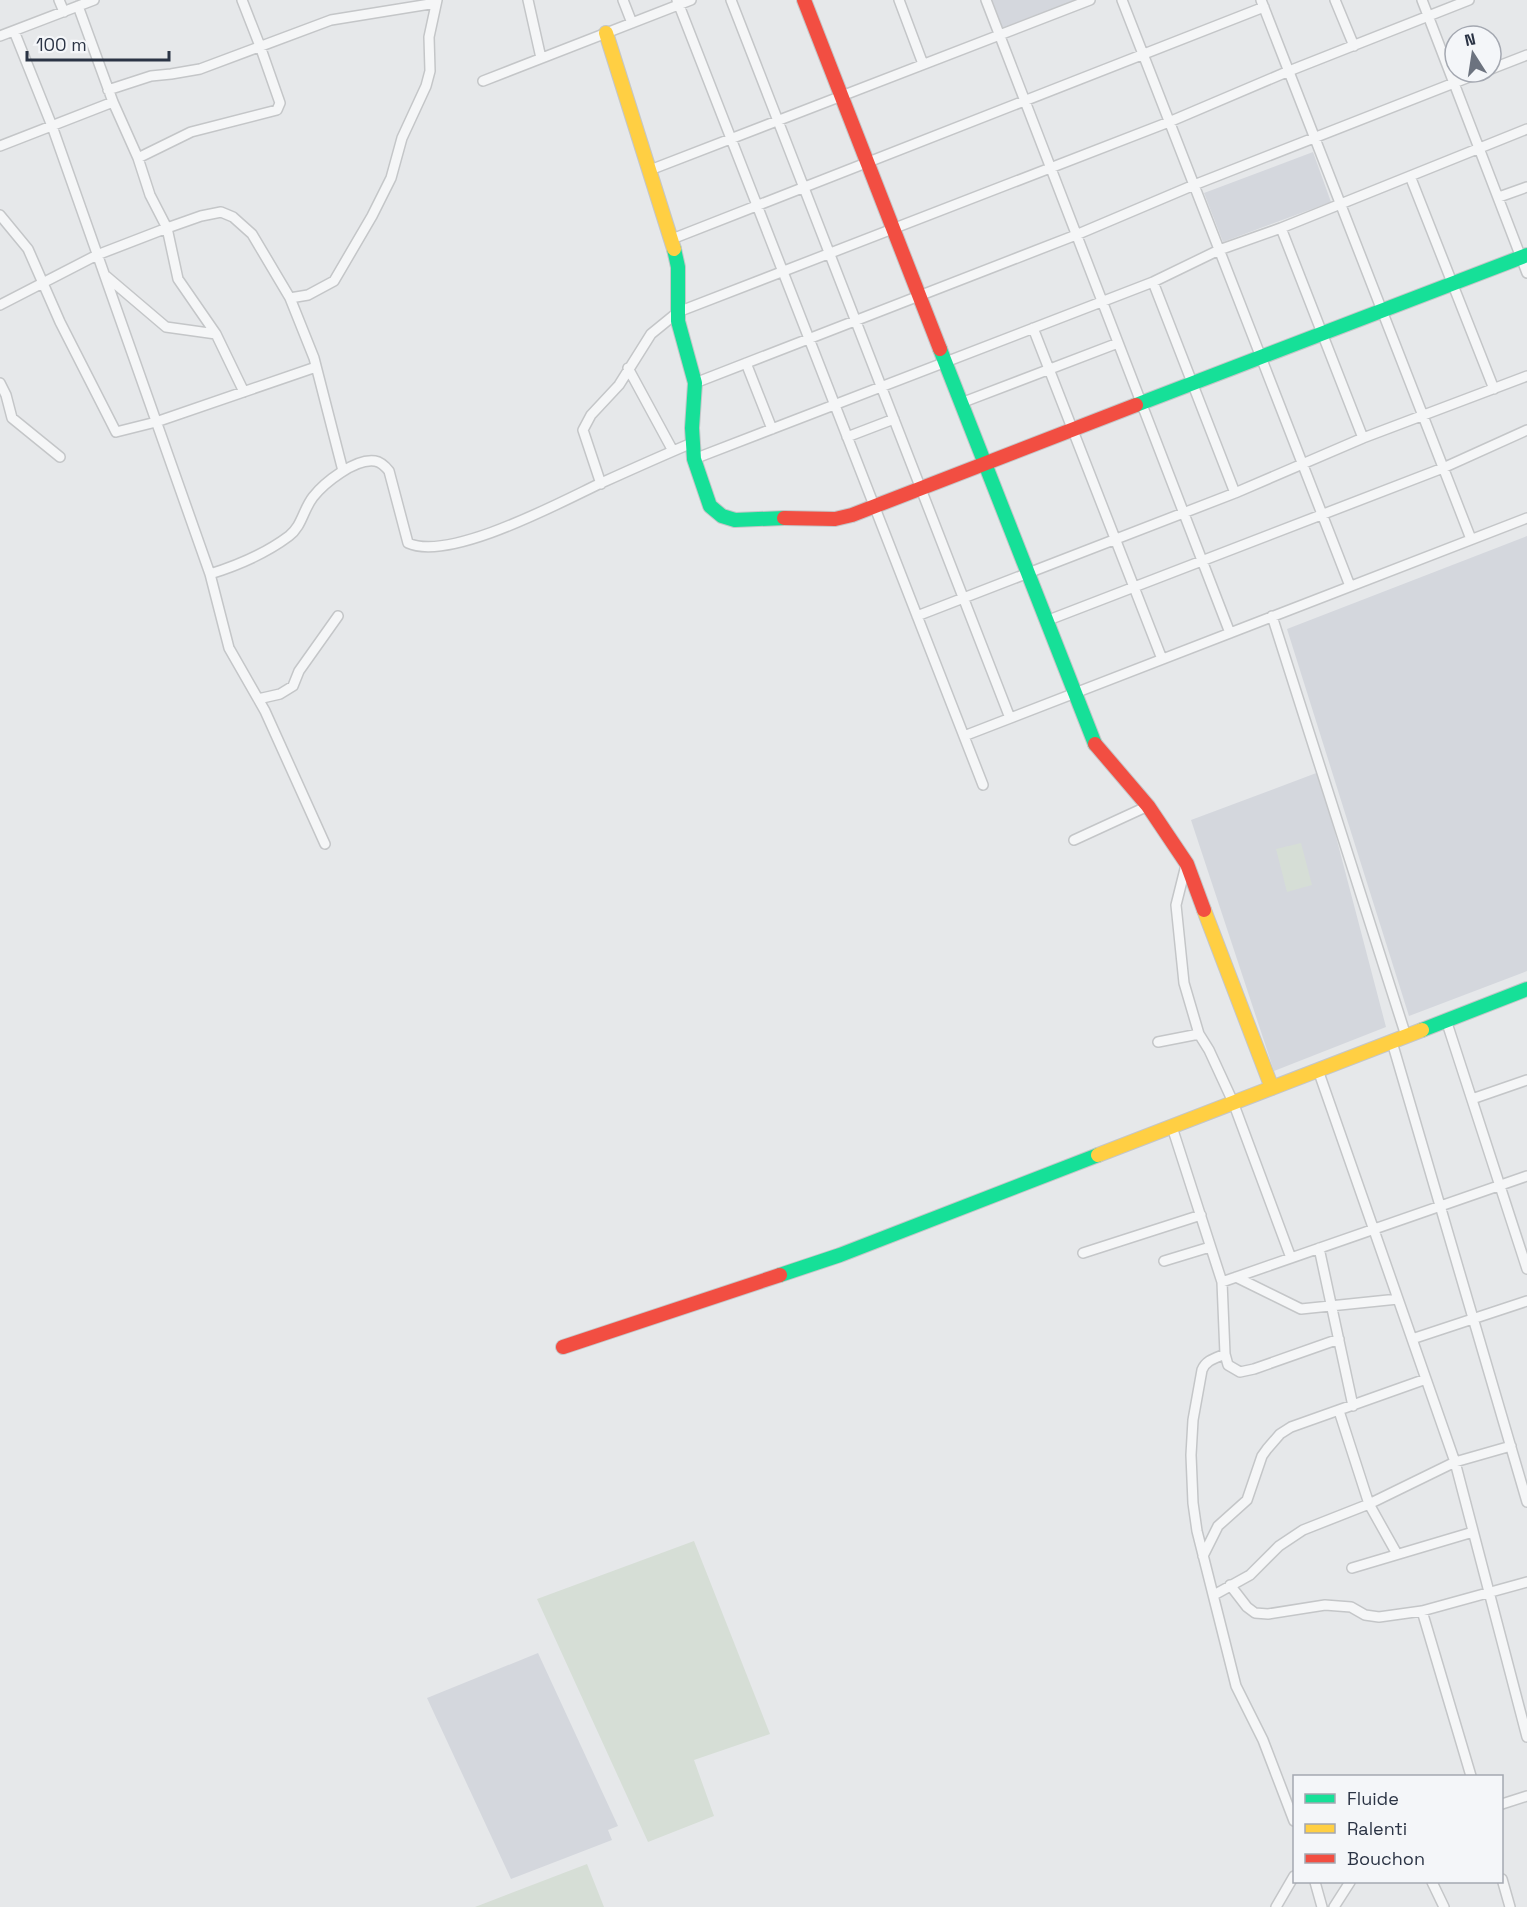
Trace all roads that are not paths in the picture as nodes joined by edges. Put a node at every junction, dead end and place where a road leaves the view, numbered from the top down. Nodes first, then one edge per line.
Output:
1 (59, 0) edge
2 (94, 0) edge
3 (242, 0) edge
4 (528, 0) edge
5 (623, 0) edge
6 (691, 0) edge
7 (731, 0) edge
8 (804, 0) edge
9 (899, 0) edge
10 (986, 0) edge
11 (1090, 0) edge
12 (1122, 0) edge
13 (1335, 0) edge
14 (1422, 0) edge
15 (1469, 0) edge
16 (436, 2) edge
17 (678, 2) edge
18 (1262, 4) edge
19 (78, 6) junction
20 (64, 12) junction
21 (1428, 15) junction
22 (632, 23) junction
23 (14, 31) junction
24 (606, 33) junction
25 (999, 35) junction
26 (0, 36) edge
27 (260, 46) junction
28 (1353, 46) junction
29 (1443, 54) edge
30 (1143, 55) junction
31 (1527, 55) edge
32 (541, 58) junction
33 (923, 64) junction
34 (1503, 64) edge
35 (1289, 71) junction
36 (483, 81) dead end
37 (1451, 84) edge
38 (1454, 84) edge
39 (108, 90) junction
40 (842, 96) junction
41 (1025, 101) junction
42 (113, 102) junction
43 (778, 121) junction
44 (1169, 122) junction
45 (52, 126) junction
46 (1527, 129) edge
47 (1315, 138) junction
48 (731, 139) junction
49 (0, 146) edge
50 (1479, 147) junction
51 (138, 158) junction
52 (867, 162) junction
53 (1050, 168) junction
54 (650, 170) junction
55 (1410, 176) junction
56 (1194, 185) junction
57 (804, 187) junction
58 (1527, 187) edge
59 (1499, 197) junction
60 (1340, 203) junction
61 (757, 206) junction
62 (2, 222) edge
63 (166, 228) junction
64 (1281, 228) junction
65 (893, 229) junction
66 (1076, 235) junction
67 (672, 239) junction
68 (1219, 250) junction
69 (829, 254) junction
70 (98, 255) junction
71 (1524, 256) edge
72 (783, 272) junction
73 (1527, 273) edge
74 (105, 275) junction
75 (43, 281) junction
76 (1153, 282) junction
77 (1452, 284) junction
78 (919, 296) junction
79 (290, 298) junction
80 (1102, 302) junction
81 (0, 304) edge
82 (1382, 311) junction
83 (678, 312) junction
84 (856, 320) junction
85 (1033, 328) junction
86 (216, 334) junction
87 (1323, 334) junction
88 (809, 338) junction
89 (1118, 343) junction
90 (1261, 358) junction
91 (945, 362) junction
92 (746, 363) junction
93 (316, 367) junction
94 (628, 368) junction
95 (1049, 369) junction
96 (1527, 376) edge
97 (0, 383) edge
98 (695, 383) junction
99 (1193, 384) junction
100 (881, 387) junction
101 (1494, 390) junction
102 (244, 392) junction
103 (961, 403) junction
104 (1142, 404) junction
105 (835, 405) junction
106 (1422, 416) junction
107 (894, 419) junction
108 (156, 422) junction
109 (772, 429) junction
110 (1073, 430) junction
111 (1527, 430) edge
112 (848, 437) junction
113 (1364, 438) junction
114 (692, 443) junction
115 (673, 451) junction
116 (60, 457) dead end
117 (694, 459) junction
118 (1302, 464) junction
119 (985, 465) junction
120 (1443, 468) junction
121 (343, 471) junction
122 (601, 483) junction
123 (921, 489) junction
124 (1235, 493) junction
125 (875, 507) junction
126 (1184, 513) junction
127 (1322, 514) junction
128 (1527, 518) edge
129 (1115, 539) junction
130 (1471, 539) junction
131 (1202, 561) junction
132 (1028, 573) junction
133 (210, 574) junction
134 (1350, 586) junction
135 (1134, 587) junction
136 (964, 598) junction
137 (338, 615) dead end
138 (917, 616) junction
139 (1272, 616) junction
140 (1046, 621) junction
141 (1230, 633) junction
142 (1162, 659) junction
143 (1074, 693) junction
144 (258, 699) junction
145 (1010, 718) junction
146 (964, 736) junction
147 (983, 785) dead end
148 (1148, 806) junction
149 (1074, 840) dead end
150 (325, 844) dead end
151 (1187, 864) junction
152 (1527, 989) edge
153 (1446, 1020) junction
154 (1199, 1034) junction
155 (1406, 1036) junction
156 (1158, 1042) dead end
157 (1392, 1042) junction
158 (1318, 1070) junction
159 (1527, 1080) edge
160 (1272, 1088) junction
161 (1472, 1100) junction
162 (1233, 1102) junction
163 (1173, 1127) junction
164 (1527, 1176) edge
165 (1500, 1185) junction
166 (1440, 1206) junction
167 (1200, 1215) junction
168 (1374, 1229) junction
169 (1210, 1246) junction
170 (1319, 1248) junction
171 (1083, 1253) dead end
172 (1291, 1258) junction
173 (1164, 1261) dead end
174 (1527, 1269) edge
175 (1236, 1277) junction
176 (1222, 1282) junction
177 (1398, 1299) junction
178 (1527, 1301) edge
179 (1333, 1307) junction
180 (1473, 1319) junction
181 (1339, 1339) junction
182 (1412, 1339) junction
183 (563, 1347) dead end
184 (1225, 1354) junction
185 (1426, 1379) junction
186 (1353, 1406) junction
187 (1339, 1411) junction
188 (1511, 1446) junction
189 (1455, 1462) junction
190 (1524, 1478) edge
191 (1527, 1502) edge
192 (1369, 1504) junction
193 (1473, 1532) junction
194 (1397, 1554) junction
195 (1203, 1556) junction
196 (1352, 1568) dead end
197 (1527, 1582) edge
198 (1230, 1585) junction
199 (1489, 1593) junction
200 (1214, 1596) junction
201 (1422, 1611) junction
202 (1525, 1722) edge
203 (1527, 1737) edge
204 (1471, 1775) edge
205 (1527, 1796) edge
206 (1503, 1804) edge
207 (1293, 1818) edge
208 (1293, 1878) edge
209 (1503, 1882) edge
210 (1316, 1883) edge
211 (1349, 1883) edge
212 (1433, 1883) edge
213 (1276, 1907) edge
214 (1322, 1907) edge
215 (1334, 1907) edge
216 (1444, 1907) edge
217 (1510, 1907) edge

1 - 20 street
2 - 19 street
3 - 27 street
4 - 32 street
5 - 22 street
6 - 17 street
7 - 43 street
8 - 40 street
9 - 33 street
10 - 25 street
11 - 25 street
12 - 30 street
13 - 28 street
14 - 21 street
15 - 21 street
16 - 27 street
16 - 79 street
17 - 22 street
17 - 48 street
18 - 30 street
18 - 35 street
19 - 20 street
19 - 39 street
20 - 23 street
21 - 28 street
21 - 29 street
22 - 24 street
23 - 26 street
23 - 45 street
24 - 32 street
24 - 54 street
25 - 33 street
25 - 41 street
27 - 39 street
27 - 51 street
28 - 35 street
30 - 41 street
30 - 44 street
31 - 34 street
32 - 36 street
33 - 40 street
35 - 44 street
35 - 47 street
37 - 47 street
38 - 50 street
39 - 42 street
40 - 43 street
40 - 52 street
41 - 52 street
41 - 53 street
42 - 45 street
42 - 51 street
43 - 48 street
43 - 57 street
44 - 53 street
44 - 56 street
45 - 49 street
45 - 70 street
46 - 50 street
47 - 56 street
47 - 60 street
48 - 54 street
48 - 61 street
50 - 55 street
50 - 59 street
51 - 63 street
52 - 57 street
52 - 65 street
53 - 65 street
53 - 66 street
54 - 67 street
55 - 60 street
55 - 77 street
56 - 66 street
56 - 68 street
57 - 61 street
57 - 69 street
58 - 59 street
59 - 71 street
60 - 64 street
60 - 82 street
61 - 67 street
61 - 72 street
62 - 75 street
63 - 70 street
63 - 79 street
63 - 86 street
64 - 68 street
64 - 87 street
65 - 69 street
65 - 78 street
66 - 78 street
66 - 80 street
67 - 83 street
68 - 76 street
68 - 90 street
69 - 72 street
69 - 84 street
70 - 74 street
70 - 75 street
71 - 73 street
71 - 77 street
72 - 83 street
72 - 88 street
74 - 86 street
74 - 108 street
75 - 81 street
75 - 108 street
76 - 80 street
76 - 99 street
77 - 82 street
77 - 101 street
78 - 84 street
78 - 91 street
79 - 93 street
80 - 85 street
80 - 89 street
82 - 87 street
82 - 106 street
83 - 94 street
83 - 98 street
84 - 88 street
84 - 100 street
85 - 91 street
85 - 95 street
86 - 102 street
87 - 90 street
87 - 113 street
88 - 92 street
88 - 105 street
89 - 95 street
89 - 104 street
90 - 99 street
90 - 118 street
91 - 100 street
91 - 103 street
92 - 98 street
92 - 109 street
93 - 102 street
93 - 121 street
94 - 115 street
94 - 122 street
95 - 103 street
95 - 110 street
96 - 101 street
97 - 116 street
98 - 114 street
99 - 104 street
99 - 124 street
100 - 105 street
100 - 107 street
101 - 106 street
102 - 108 street
103 - 119 street
104 - 110 street
104 - 126 street
105 - 109 street
105 - 112 street
106 - 113 street
106 - 120 street
107 - 112 street
107 - 123 street
108 - 133 street
109 - 117 street
110 - 119 street
110 - 129 street
111 - 120 street
112 - 125 street
113 - 118 street
114 - 115 street
114 - 117 street
115 - 122 street
117 - 125 street
118 - 124 street
118 - 127 street
119 - 123 street
119 - 132 street
120 - 127 street
120 - 130 street
121 - 122 street
121 - 133 street
123 - 125 street
123 - 136 street
124 - 126 street
125 - 138 street
126 - 129 street
126 - 131 street
127 - 131 street
127 - 134 street
128 - 130 street
129 - 132 street
129 - 135 street
130 - 134 street
131 - 135 street
131 - 141 street
132 - 136 street
132 - 140 street
133 - 144 street
134 - 139 street
135 - 140 street
135 - 142 street
136 - 138 street
136 - 145 street
137 - 144 street
138 - 146 street
139 - 141 street
139 - 155 street
140 - 143 street
141 - 142 street
142 - 143 street
143 - 145 street
143 - 148 street
144 - 150 street
145 - 146 street
146 - 147 street
148 - 149 street
148 - 151 street
151 - 154 street
151 - 160 street
152 - 153 street
153 - 155 street
153 - 161 street
154 - 156 street
154 - 162 street
155 - 157 street
157 - 158 street
157 - 166 street
158 - 160 street
158 - 168 street
159 - 161 street
160 - 162 street
161 - 165 street
162 - 163 street
162 - 172 street
163 - 167 street
163 - 183 street
164 - 165 street
165 - 166 street
165 - 174 street
166 - 168 street
166 - 180 street
167 - 169 street
167 - 171 street
168 - 170 street
168 - 177 street
169 - 173 street
169 - 176 street
170 - 172 street
170 - 179 street
172 - 175 street
175 - 176 street
175 - 179 street
176 - 184 street
177 - 179 street
177 - 182 street
178 - 180 street
179 - 181 street
180 - 182 street
180 - 188 street
181 - 184 street
181 - 186 street
182 - 185 street
184 - 195 street
185 - 186 street
185 - 189 street
186 - 187 street
187 - 192 street
187 - 195 street
188 - 189 street
188 - 190 street
189 - 192 street
189 - 193 street
190 - 191 street
192 - 194 street
192 - 198 street
193 - 194 street
193 - 199 street
194 - 196 street
195 - 200 street
197 - 199 street
198 - 200 street
198 - 201 street
199 - 201 street
199 - 202 street
200 - 207 street
201 - 204 street
202 - 203 street
205 - 206 street
208 - 213 street
209 - 217 street
210 - 214 street
211 - 215 street
212 - 216 street

